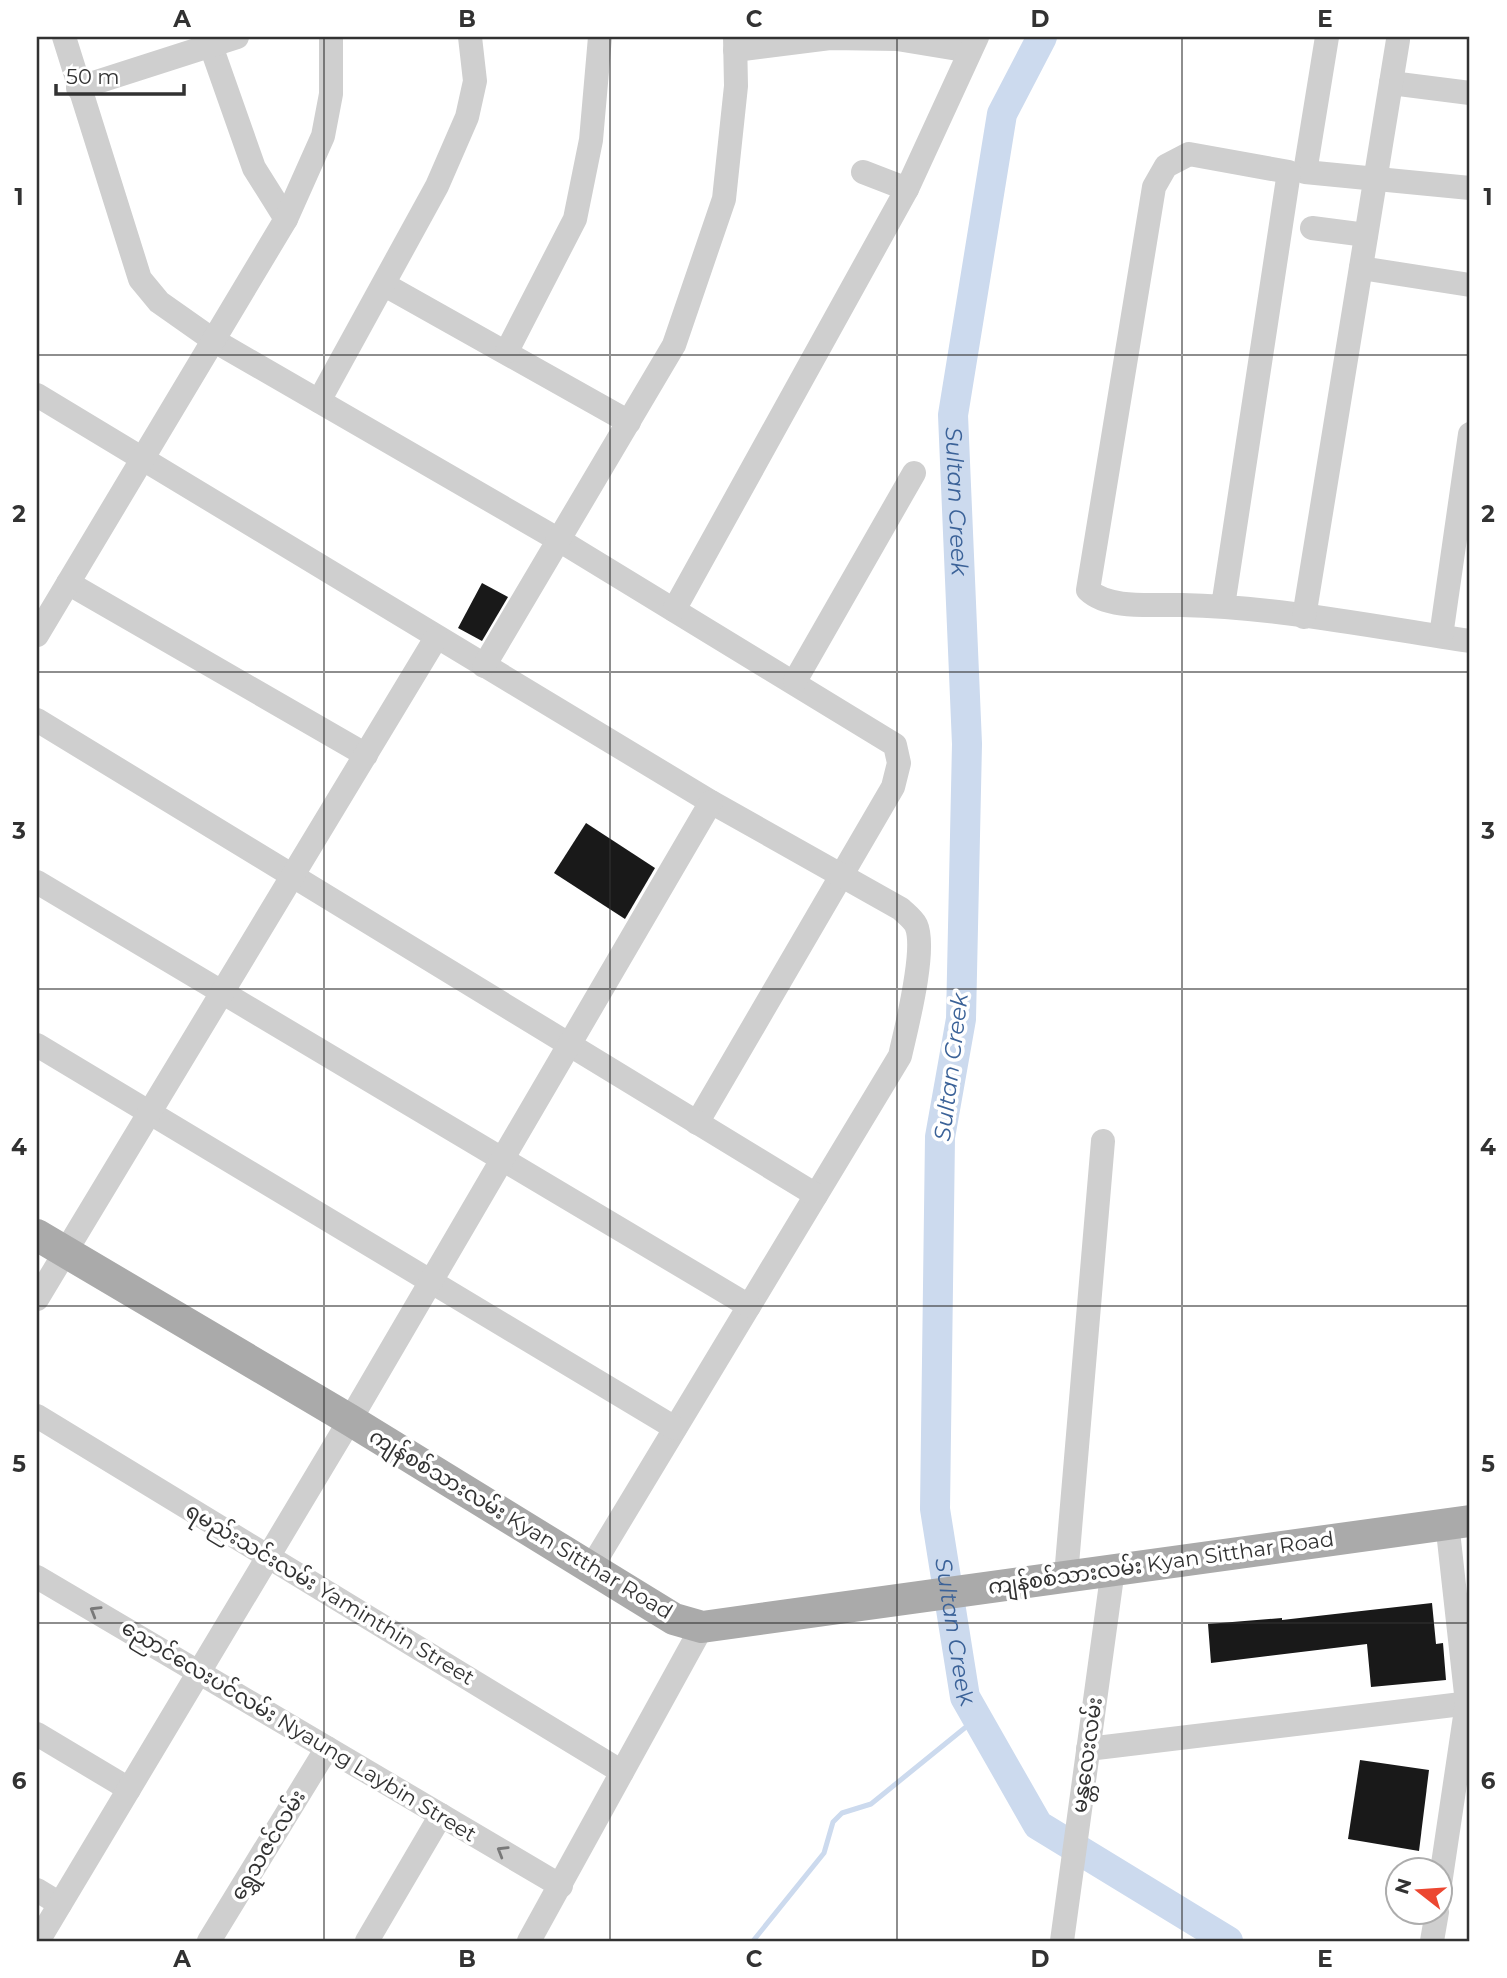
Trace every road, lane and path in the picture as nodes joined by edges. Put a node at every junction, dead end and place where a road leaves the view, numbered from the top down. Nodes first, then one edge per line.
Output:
1 (64, 37) edge
2 (237, 37) edge
3 (331, 37) edge
4 (470, 37) edge
5 (600, 37) edge
6 (1327, 37) edge
7 (1398, 40) dead end
8 (735, 43) edge
9 (974, 44) edge
10 (211, 46) junction
11 (1391, 83) junction
12 (78, 88) junction
13 (1470, 93) edge
14 (863, 172) dead end
15 (1297, 172) junction
16 (1375, 177) junction
17 (907, 188) junction
18 (1470, 188) edge
19 (286, 219) junction
20 (1312, 228) dead end
21 (1366, 235) junction
22 (1361, 268) junction
23 (385, 285) junction
24 (1470, 285) edge
25 (213, 340) junction
26 (507, 351) junction
27 (37, 395) edge
28 (319, 401) junction
29 (629, 422) junction
30 (1470, 434) edge
31 (143, 457) junction
32 (914, 472) dead end
33 (559, 540) junction
34 (68, 583) junction
35 (1223, 606) junction
36 (674, 610) junction
37 (1304, 617) junction
38 (37, 635) edge
39 (1441, 636) junction
40 (436, 638) junction
41 (1470, 640) edge
42 (484, 666) junction
43 (795, 681) junction
44 (37, 720) edge
45 (366, 755) junction
46 (711, 802) junction
47 (293, 876) junction
48 (840, 877) junction
49 (37, 882) edge
50 (222, 992) junction
51 (37, 1045) edge
52 (569, 1045) junction
53 (150, 1113) junction
54 (697, 1123) junction
55 (1102, 1141) dead end
56 (502, 1159) junction
57 (816, 1195) junction
58 (37, 1234) edge
59 (66, 1251) junction
60 (431, 1281) junction
61 (37, 1299) edge
62 (749, 1306) junction
63 (37, 1416) edge
64 (350, 1420) junction
65 (676, 1428) junction
66 (1459, 1522) edge
67 (268, 1557) junction
68 (591, 1568) junction
69 (1113, 1569) junction
70 (1066, 1576) junction
71 (37, 1577) edge
72 (702, 1627) junction
73 (199, 1672) junction
74 (1469, 1703) edge
75 (37, 1734) edge
76 (327, 1748) junction
77 (1088, 1749) junction
78 (622, 1772) junction
79 (129, 1789) junction
80 (441, 1815) junction
81 (1444, 1856) edge
82 (561, 1886) junction
83 (37, 1890) edge
84 (60, 1904) junction
85 (38, 1941) edge
86 (209, 1941) edge
87 (367, 1941) edge
88 (529, 1941) edge
89 (1062, 1941) edge

1 - 12 street
2 - 10 street
3 - 19 street
4 - 23 street
5 - 26 street
6 - 15 street
7 - 11 street
8 - 9 street
8 - 29 street
9 - 17 street
10 - 12 street
10 - 19 street
11 - 13 street
11 - 16 street
12 - 25 street
14 - 17 street
15 - 16 street
15 - 35 street
15 - 35 street
16 - 18 street
16 - 21 street
17 - 36 street
19 - 25 street
20 - 21 street
21 - 22 street
22 - 24 street
22 - 37 street
23 - 26 street
23 - 28 street
25 - 28 street
25 - 31 street
26 - 29 street
27 - 31 street
28 - 33 street
29 - 33 street
30 - 39 street
31 - 34 street
31 - 40 street
32 - 43 street
33 - 36 street
33 - 42 street
34 - 38 street
34 - 45 street
35 - 37 street
36 - 43 street
37 - 39 street
39 - 41 street
40 - 42 street
40 - 45 street
42 - 46 street
43 - 48 street
44 - 47 street
45 - 47 street
46 - 48 street
46 - 52 street
47 - 50 street
47 - 52 street
48 - 54 street
48 - 57 street
49 - 50 street
50 - 53 street
50 - 56 street
51 - 53 street
52 - 54 street
52 - 56 street
53 - 59 street
53 - 60 street
54 - 57 street
55 - 70 street
56 - 60 street
56 - 62 street
57 - 62 street
58 - 59 main road, ကျန်စစ်သားလမ်း Kyan Sitthar Road
59 - 61 street
59 - 64 main road, ကျန်စစ်သားလမ်း Kyan Sitthar Road
60 - 64 street
60 - 65 street
62 - 65 street
63 - 67 street, ရမည်းသင်းလမ်း Yaminthin Street
64 - 67 street
64 - 68 main road, ကျန်စစ်သားလမ်း Kyan Sitthar Road
65 - 68 street
66 - 69 main road, ကျန်စစ်သားလမ်း Kyan Sitthar Road
66 - 74 street
67 - 73 street
67 - 78 street, ရမည်းသင်းလမ်း Yaminthin Street
68 - 72 main road, ကျန်စစ်သားလမ်း Kyan Sitthar Road
69 - 70 main road, ကျန်စစ်သားလမ်း Kyan Sitthar Road
69 - 77 street, မန္တလေးလမ်း
70 - 72 main road, ကျန်စစ်သားလမ်း Kyan Sitthar Road
73 -> 71 street, ညောင်လေးပင်လမ်း Nyaung Laybin Street
72 - 78 street
73 - 76 street, ညောင်လေးပင်လမ်း Nyaung Laybin Street
73 - 79 street
74 - 77 street
74 - 81 street
75 - 79 street
76 - 80 street, ညောင်လေးပင်လမ်း Nyaung Laybin Street
76 - 86 street, ရွှေသဇင်လမ်း
77 - 89 street, မန္တလေးလမ်း
78 - 82 street
79 - 84 street
82 -> 80 street, ညောင်လေးပင်လမ်း Nyaung Laybin Street
80 - 87 street
82 - 88 street
83 - 84 street
84 - 85 street

